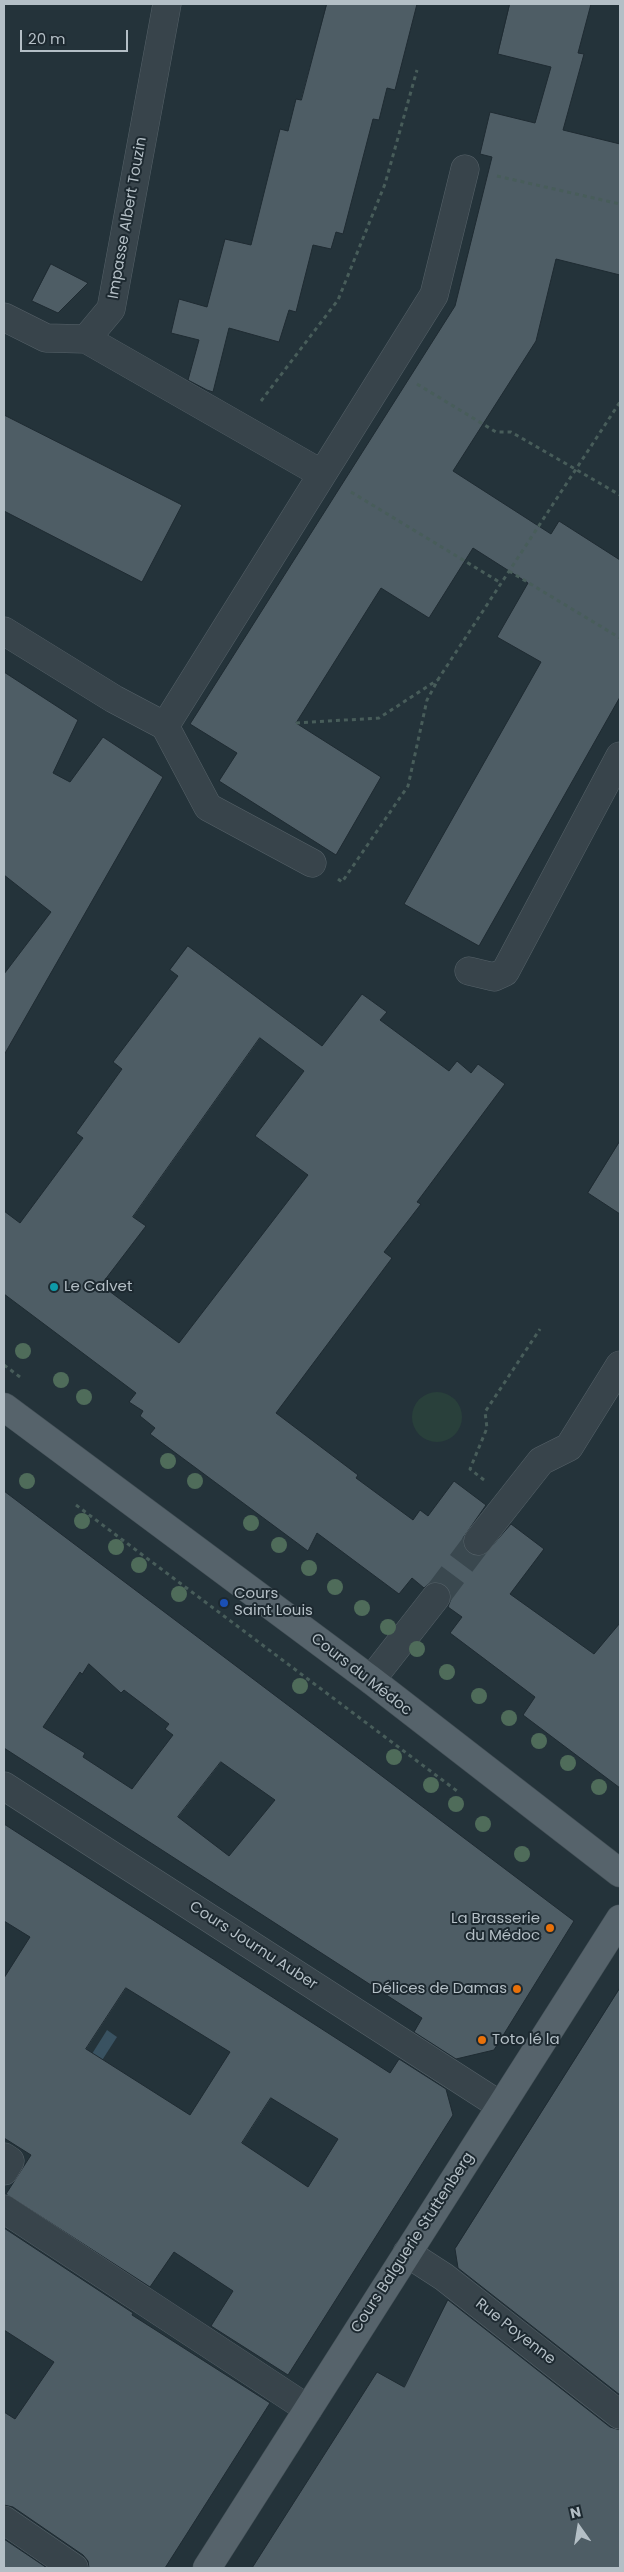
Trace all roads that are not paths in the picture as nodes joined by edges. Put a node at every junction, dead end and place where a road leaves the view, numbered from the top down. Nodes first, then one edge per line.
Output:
1 (166, 4) edge
2 (465, 169) road end
3 (4, 318) edge
4 (86, 339) junction
5 (322, 474) junction
6 (4, 631) edge
7 (165, 726) junction
8 (620, 756) edge
9 (312, 863) road end
10 (469, 971) dead end
11 (620, 1365) edge
12 (4, 1407) edge
13 (478, 1541) tunnel mouth
14 (436, 1597) tunnel mouth
15 (371, 1680) junction
16 (4, 1786) edge
17 (620, 1873) edge
18 (620, 1919) edge
19 (501, 2106) junction
20 (4, 2157) edge
21 (4, 2171) edge
22 (4, 2209) edge
23 (407, 2253) junction
24 (308, 2409) junction
25 (620, 2415) edge
26 (4, 2520) edge
27 (74, 2568) edge
28 (207, 2568) edge

1 - 4 street, Impasse Albert Touzin
2 - 5 street
3 - 4 street
4 - 5 street
5 - 7 street
6 - 7 street
7 - 9 street
8 - 10 street
11 - 13 street
12 - 15 main road, Cours du Médoc
14 - 15 street
15 - 17 main road, Cours du Médoc
16 - 19 street, Cours Journu Auber
18 - 19 main road, Cours Balguerie Stuttenberg
19 - 23 main road, Cours Balguerie Stuttenberg
20 - 21 street
22 - 24 street
23 - 24 main road, Cours Balguerie Stuttenberg
23 - 25 street, Rue Poyenne
24 - 28 main road, Cours Balguerie Stuttenberg
26 - 27 street

